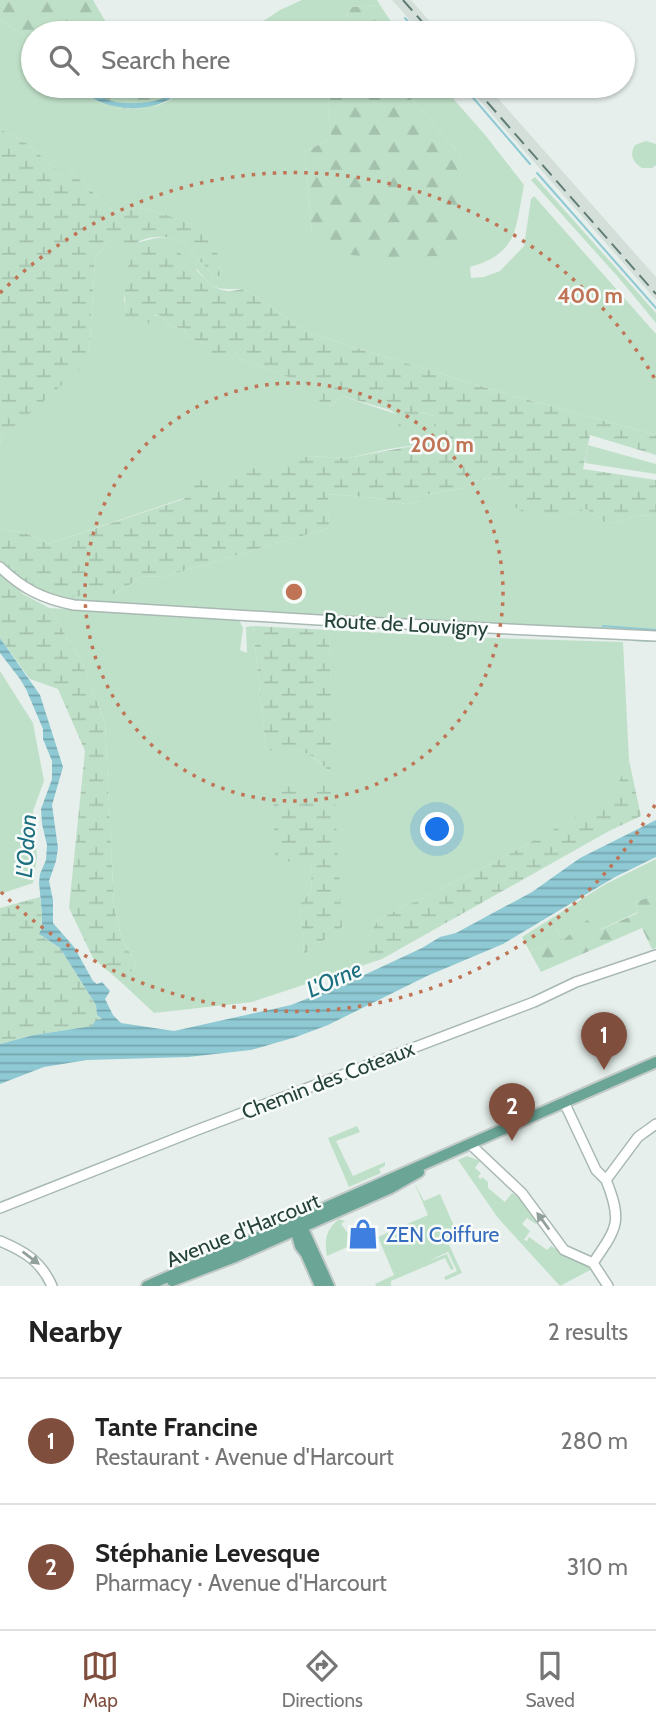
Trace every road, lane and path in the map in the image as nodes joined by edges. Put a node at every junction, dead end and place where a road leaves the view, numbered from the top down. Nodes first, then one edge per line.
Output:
1 (0, 567) edge
2 (656, 636) edge
3 (656, 955) edge
4 (656, 1062) edge
5 (564, 1102) junction
6 (656, 1124) edge
7 (470, 1144) junction
8 (606, 1180) junction
9 (0, 1208) edge
10 (297, 1224) junction
11 (0, 1241) edge
12 (593, 1263) junction
13 (170, 1284) edge
14 (323, 1284) edge
15 (149, 1285) edge
16 (52, 1286) edge
17 (608, 1286) edge

1 - 2 street, Route de Louvigny
3 - 9 street, Chemin des Coteaux
4 - 5 main road, Avenue d'Harcourt
5 - 7 main road, Avenue d'Harcourt
5 - 8 street
6 - 8 street
7 - 10 main road, Avenue d'Harcourt
12 -> 7 street
8 - 12 street
10 - 13 main road, Avenue d'Harcourt
10 - 14 main road
10 - 15 main road, Avenue d'Harcourt
11 -> 16 street
12 - 17 street
13 - 15 main road, Avenue d'Harcourt

